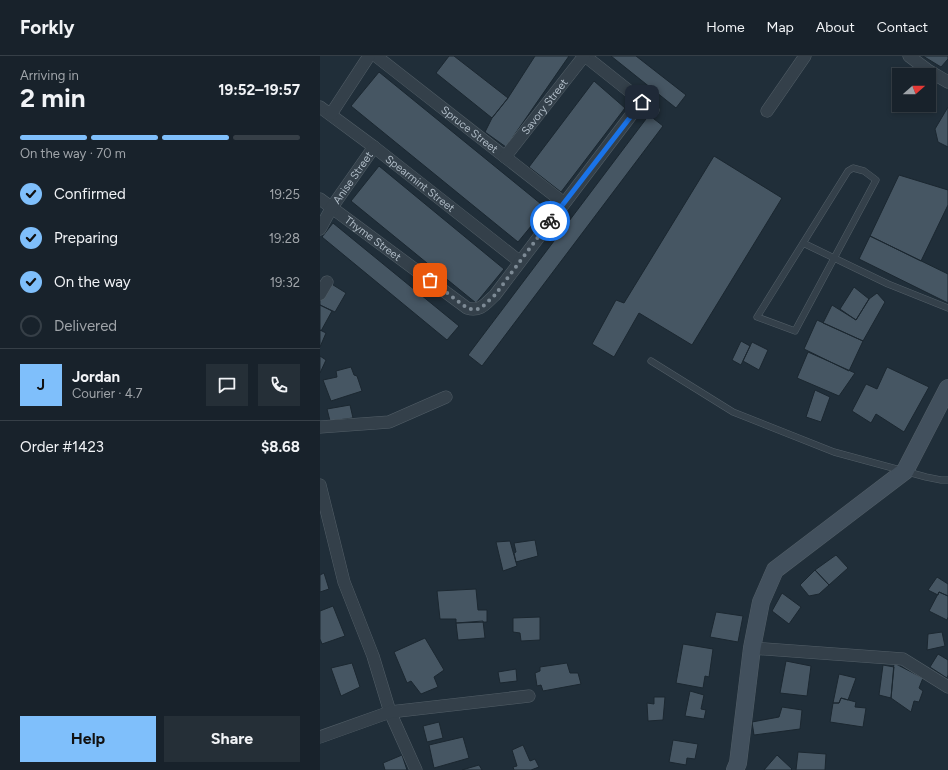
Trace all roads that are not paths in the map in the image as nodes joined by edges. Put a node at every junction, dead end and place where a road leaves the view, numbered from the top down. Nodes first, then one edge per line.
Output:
1 (369, 56) edge
2 (376, 56) edge
3 (585, 56) edge
4 (805, 56) edge
5 (909, 56) edge
6 (948, 82) edge
7 (642, 102) junction
8 (320, 107) edge
9 (653, 110) dead end
10 (767, 111) dead end
11 (331, 114) junction
12 (374, 147) junction
13 (505, 157) junction
14 (320, 199) edge
15 (564, 203) junction
16 (332, 207) junction
17 (320, 229) edge
18 (803, 243) junction
19 (834, 258) junction
20 (519, 261) junction
21 (327, 282) dead end
22 (320, 294) edge
23 (948, 308) edge
24 (650, 361) dead end
25 (948, 388) edge
26 (446, 397) dead end
27 (320, 427) edge
28 (905, 471) junction
29 (948, 480) edge
30 (320, 485) edge
31 (752, 648) junction
32 (948, 687) edge
33 (529, 696) dead end
34 (390, 712) junction
35 (320, 738) edge
36 (416, 770) edge
37 (735, 770) edge

1 - 11 street
2 - 13 street, Spruce Street
3 - 7 street
3 - 13 street, Savory Street
4 - 10 street
5 - 6 street
7 - 9 street
7 - 15 street
8 - 11 street, Spearmint Street
11 - 12 street, Spearmint Street
12 - 16 street, Anise Street
12 - 20 street, Spearmint Street
13 - 15 street, Spruce Street
14 - 16 street, Thyme Street
15 - 20 street
16 - 17 street, Anise Street
16 - 20 street, Thyme Street
18 - 19 lane
18 - 19 lane
18 - 19 lane
19 - 23 lane
21 - 22 street
24 - 28 lane
25 - 28 street
26 - 27 street
28 - 29 lane
28 - 31 street
30 - 34 street
31 - 32 street
31 - 37 street
33 - 34 street
34 - 35 street
34 - 36 street

